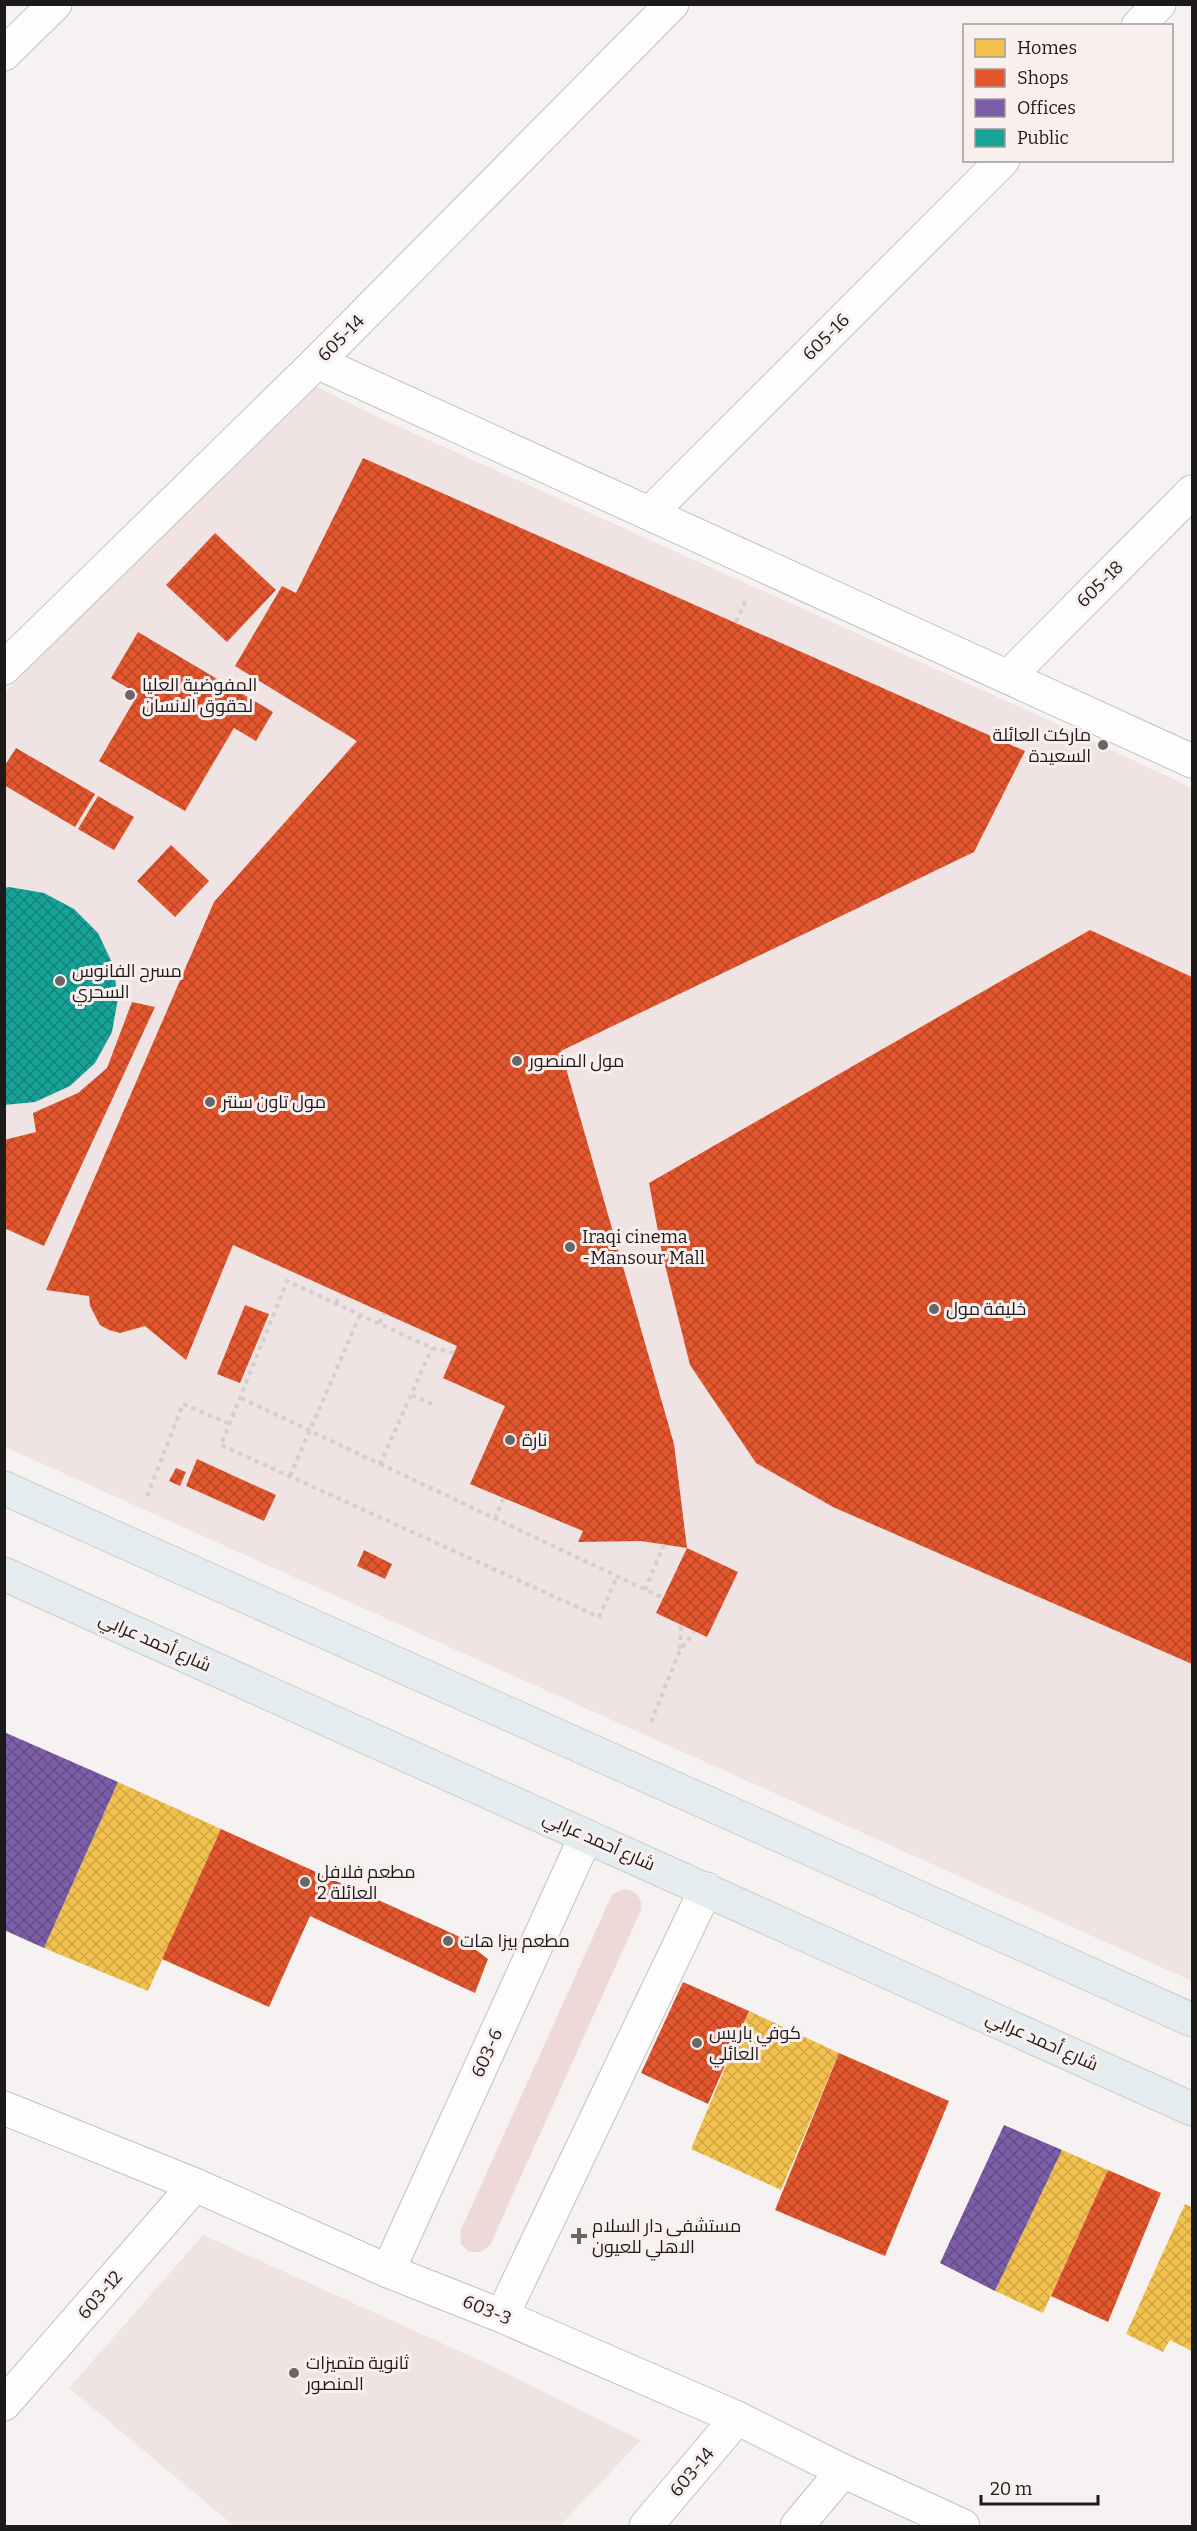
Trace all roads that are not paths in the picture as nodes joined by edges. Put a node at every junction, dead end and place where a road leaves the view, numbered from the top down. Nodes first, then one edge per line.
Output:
1 (55, 4) edge
2 (672, 4) edge
3 (1159, 4) edge
4 (1140, 24) edge
5 (4, 54) edge
6 (1001, 162) edge
7 (317, 362) junction
8 (1192, 492) edge
9 (650, 513) junction
10 (4, 668) edge
11 (1008, 677) junction
12 (1192, 760) edge
13 (4, 1488) edge
14 (4, 1574) edge
15 (586, 1836) junction
16 (706, 1890) junction
17 (1192, 2020) edge
18 (4, 2108) edge
19 (1192, 2109) edge
20 (195, 2186) junction
21 (388, 2271) junction
22 (502, 2316) junction
23 (4, 2404) edge
24 (737, 2418) junction
25 (843, 2471) junction
26 (646, 2526) edge
27 (797, 2526) edge
28 (963, 2526) edge

1 - 5 street
2 - 7 street, 605-14
3 - 4 street
6 - 9 street, 605-16
7 - 9 street
7 - 10 street, 605-14
8 - 11 street, 605-18
9 - 11 street
11 - 12 street
13 - 17 main road
14 - 15 main road, شارع أحمد عرابي
15 - 16 main road, شارع أحمد عرابي
15 - 21 street, 603-6
16 - 19 main road, شارع أحمد عرابي
16 - 22 street
18 - 20 street, 603-3
20 - 21 street, 603-3
20 - 23 street, 603-12
21 - 22 street, 603-3
22 - 24 street, 603-3
24 - 25 street, 603-3
24 - 26 street, 603-14
25 - 27 street
25 - 28 street, 603-3

